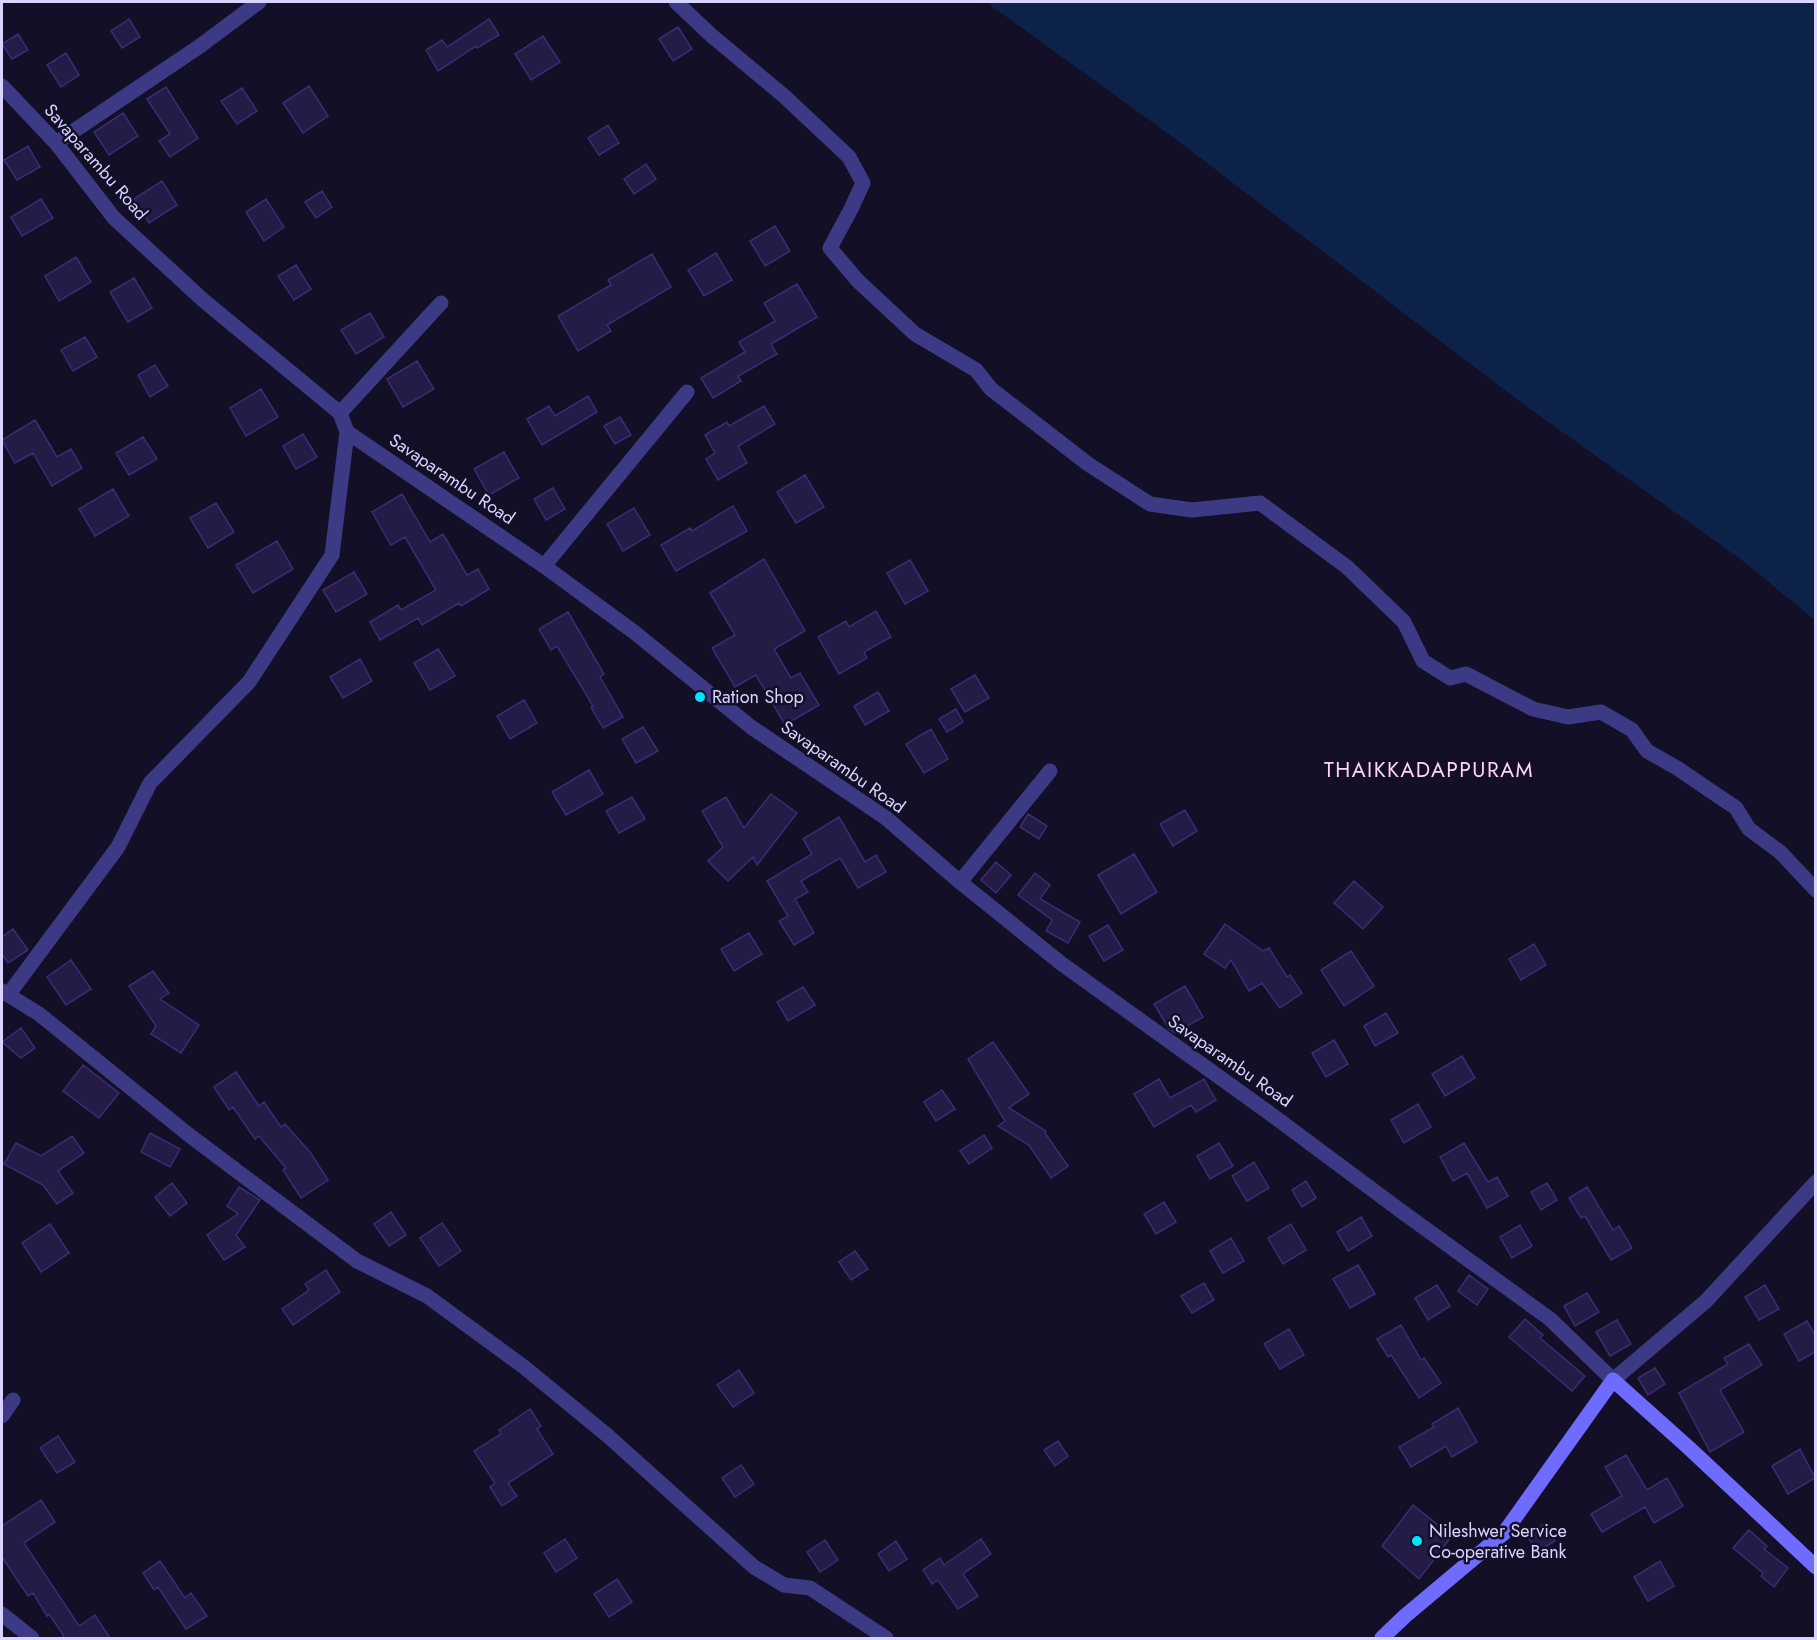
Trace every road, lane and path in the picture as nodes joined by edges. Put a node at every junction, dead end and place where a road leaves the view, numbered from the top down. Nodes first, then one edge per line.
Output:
1 (259, 2) edge
2 (676, 2) edge
3 (2, 86) edge
4 (56, 143) junction
5 (441, 303) dead end
6 (687, 392) dead end
7 (340, 413) junction
8 (347, 432) junction
9 (544, 566) junction
10 (1050, 771) dead end
11 (960, 882) junction
12 (1815, 890) edge
13 (5, 993) edge
14 (1815, 1182) edge
15 (1613, 1380) junction
16 (13, 1401) dead end
17 (2, 1416) edge
18 (1815, 1567) edge
19 (2, 1614) edge
20 (32, 1638) edge
21 (886, 1638) edge
22 (1382, 1638) edge

1 - 4 street
2 - 12 street
3 - 4 street, Savaparambu Road
4 - 7 street, Savaparambu Road
5 - 7 street
6 - 9 street
7 - 8 street
8 - 9 street, Savaparambu Road
8 - 13 street
9 - 11 street, Savaparambu Road
10 - 11 street
11 - 15 street, Savaparambu Road
13 - 21 street
14 - 15 street
15 - 18 main road
15 - 22 main road
16 - 17 street
19 - 20 street

